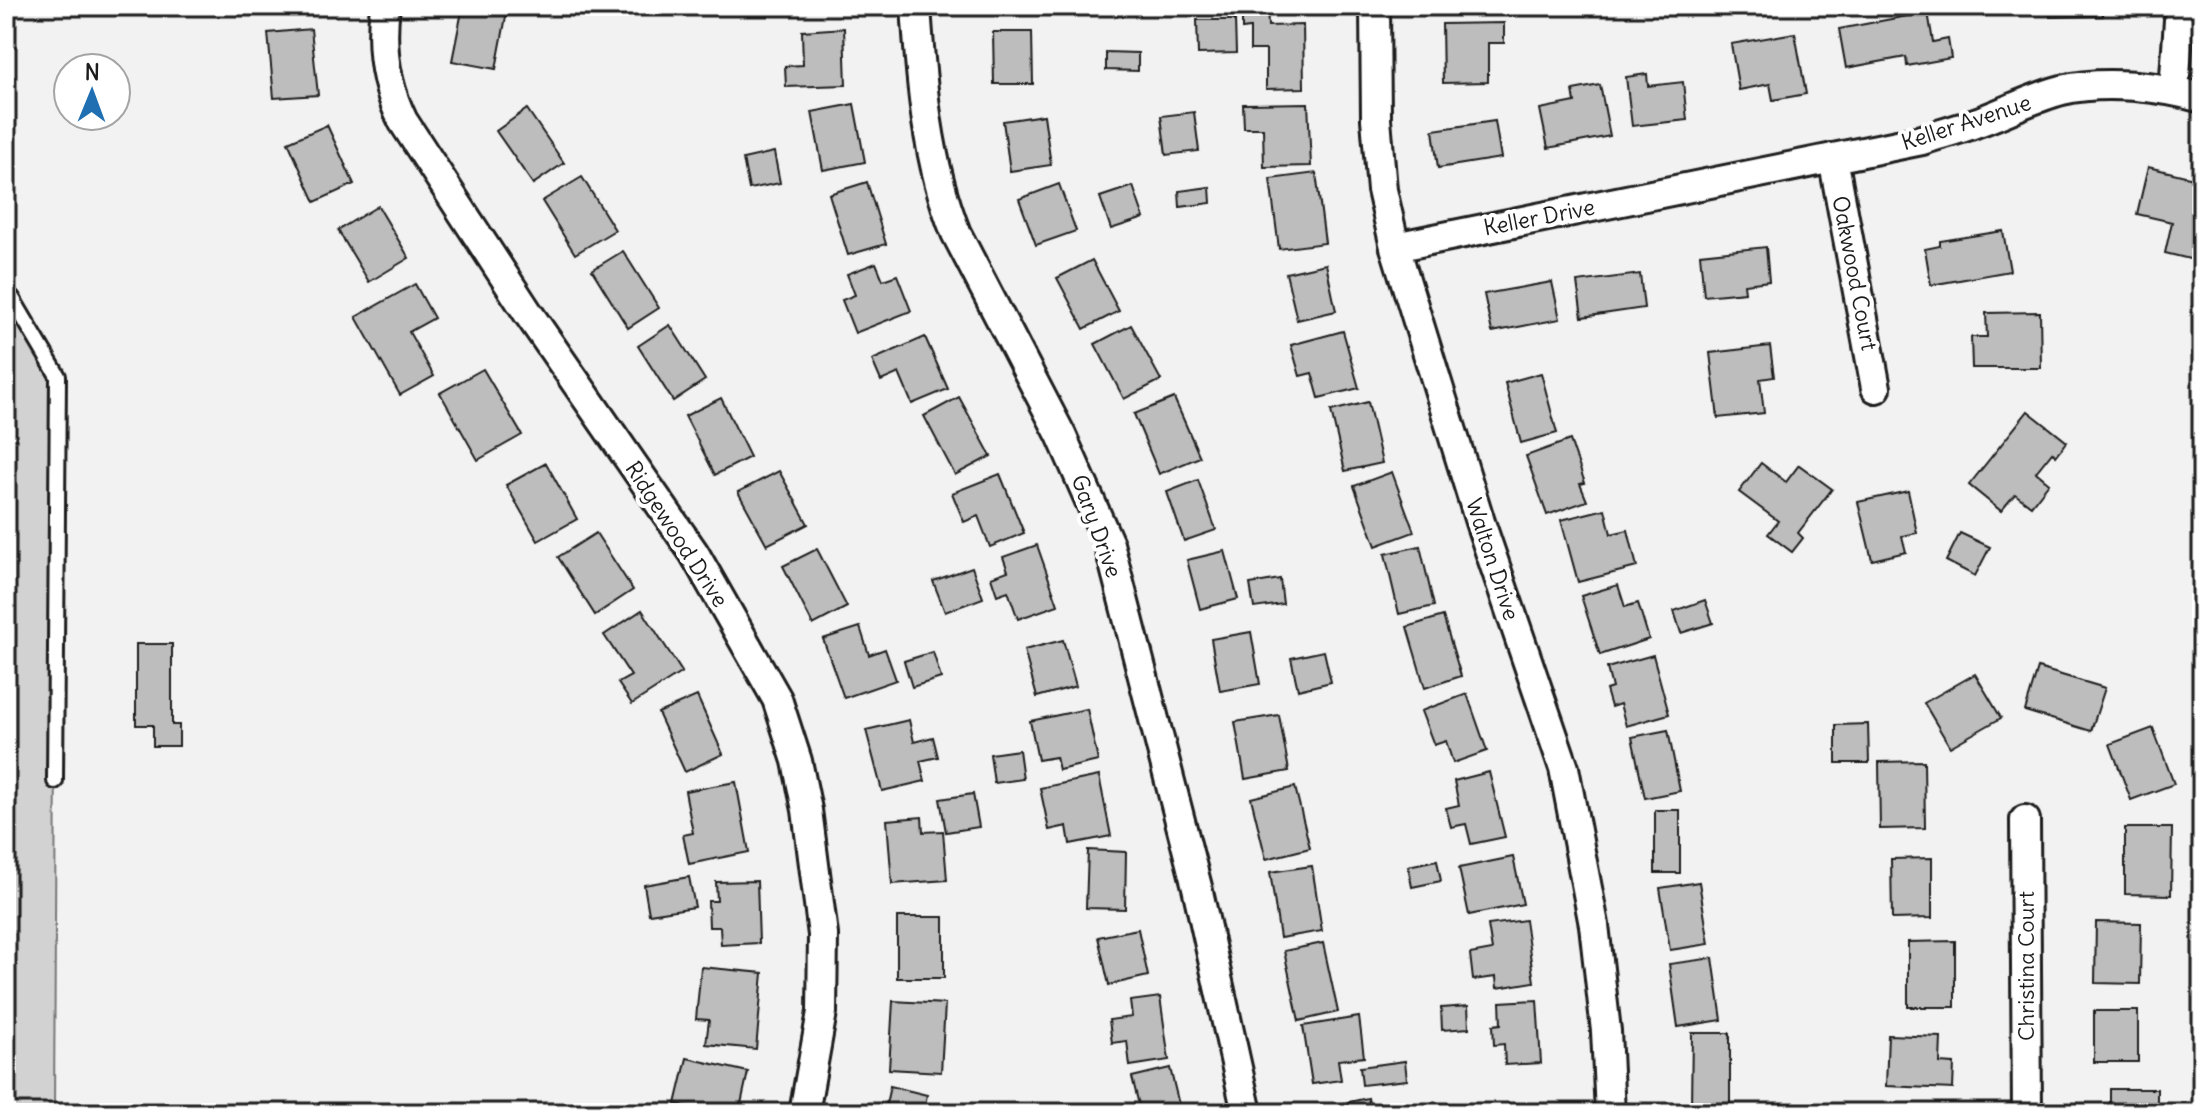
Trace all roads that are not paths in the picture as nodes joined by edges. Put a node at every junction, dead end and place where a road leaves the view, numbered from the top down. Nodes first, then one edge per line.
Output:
1 (385, 6) edge
2 (916, 6) edge
3 (1375, 6) edge
4 (2180, 6) edge
5 (2174, 90) junction
6 (2202, 98) edge
7 (1833, 158) junction
8 (1683, 188) joint
9 (1395, 247) junction
10 (6, 298) edge
11 (1876, 388) dead end
12 (55, 781) dead end
13 (2025, 820) dead end
14 (804, 1113) edge
15 (1247, 1113) edge
16 (1610, 1113) edge
17 (2027, 1113) edge

1 - 14 street, Ridgewood Drive
2 - 15 street, Gary Drive
3 - 9 street, Walton Drive
4 - 5 street
5 - 6 street, Keller Avenue
5 - 7 street, Keller Avenue
7 - 8 street, Keller Avenue
7 - 11 street, Oakwood Court
8 - 9 street, Keller Drive
9 - 16 street, Walton Drive
10 - 12 lane
13 - 17 street, Christina Court

